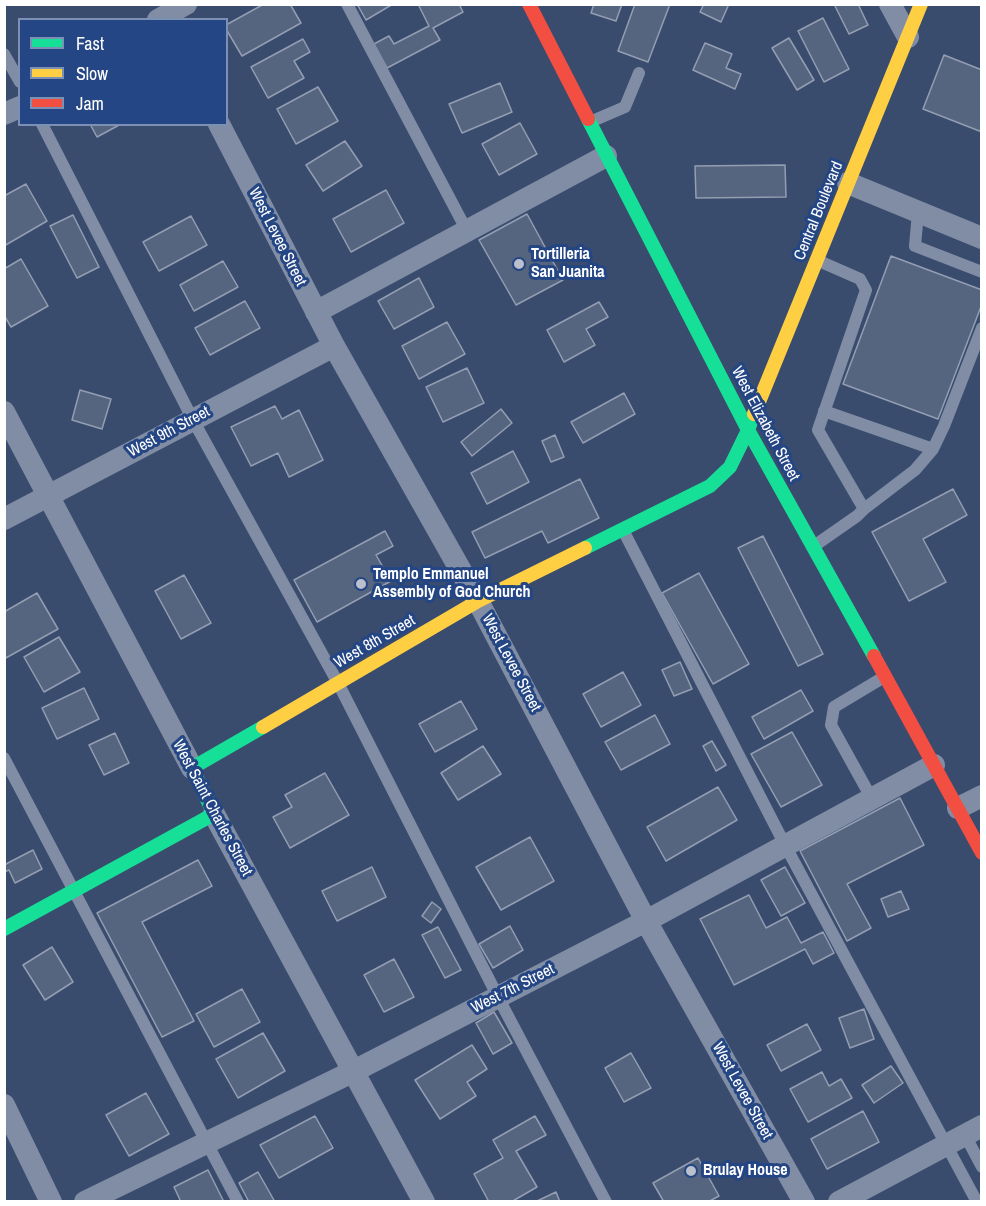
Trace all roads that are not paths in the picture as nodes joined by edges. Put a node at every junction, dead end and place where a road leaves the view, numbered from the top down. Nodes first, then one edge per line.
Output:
1 (186, 4) edge
2 (347, 4) edge
3 (529, 4) edge
4 (890, 4) edge
5 (921, 4) edge
6 (160, 15) edge
7 (908, 37) junction
8 (4, 54) edge
9 (639, 73) dead end
10 (18, 78) edge
11 (18, 107) edge
12 (4, 114) edge
13 (589, 122) junction
14 (43, 126) edge
15 (220, 126) edge
16 (606, 156) junction
17 (848, 183) junction
18 (918, 212) junction
19 (467, 231) junction
20 (981, 238) edge
21 (817, 260) junction
22 (981, 272) edge
23 (316, 312) junction
24 (981, 328) edge
25 (334, 346) junction
26 (824, 411) junction
27 (4, 412) edge
28 (194, 420) junction
29 (748, 430) junction
30 (933, 449) junction
31 (49, 495) junction
32 (864, 509) junction
33 (4, 519) edge
34 (622, 529) junction
35 (813, 546) junction
36 (478, 601) junction
37 (885, 676) junction
38 (338, 683) junction
39 (4, 758) edge
40 (934, 765) junction
41 (192, 768) junction
42 (981, 796) edge
43 (872, 799) junction
44 (958, 808) junction
45 (214, 814) junction
46 (785, 845) junction
47 (981, 853) edge
48 (74, 891) junction
49 (646, 921) junction
50 (4, 929) edge
51 (498, 997) junction
52 (354, 1071) junction
53 (4, 1105) edge
54 (965, 1135) edge
55 (207, 1143) junction
56 (981, 1167) edge
57 (51, 1202) edge
58 (85, 1202) edge
59 (238, 1202) edge
60 (424, 1202) edge
61 (606, 1202) edge
62 (804, 1202) edge
63 (839, 1202) edge
64 (977, 1202) edge

1 - 6 street
2 - 19 lane
3 - 13 street, West Elizabeth Street
4 - 7 street
5 - 7 street, Central Boulevard
7 - 17 street, Central Boulevard
8 - 10 lane
9 - 13 lane
11 - 12 street
13 - 16 street, West Elizabeth Street
14 - 28 lane
15 - 23 street, West Levee Street
16 - 19 street
16 - 29 street, West Elizabeth Street
17 - 18 street
17 - 21 street, Central Boulevard
18 - 20 street
18 - 22 lane
19 - 23 street
21 - 26 lane
21 - 29 street, Central Boulevard
23 - 25 street, West Levee Street
24 - 30 lane
25 - 28 street, West 9th Street
25 - 36 street, West Levee Street
26 - 30 lane
26 - 32 lane
27 - 31 street, West Saint Charles Street
28 - 31 street, West 9th Street
28 - 38 lane
29 - 34 street, West 8th Street
29 - 35 street, West Elizabeth Street
30 - 32 lane
31 - 33 street, West 9th Street
31 - 41 street, West Saint Charles Street
32 - 35 lane
34 - 36 street, West 8th Street
34 - 46 lane
35 - 37 street, West Elizabeth Street
36 - 38 street, West 8th Street
36 - 49 street, West Levee Street
37 - 40 street, West Elizabeth Street
37 - 43 lane
38 - 41 street, West 8th Street
38 - 51 lane
39 - 48 lane
40 - 43 street, West 7th Street
40 - 44 street, West Elizabeth Street
41 - 45 street, West Saint Charles Street
42 - 44 street
43 - 46 street, West 7th Street
44 - 47 street, West Elizabeth Street
45 - 48 street
45 - 52 street, West Saint Charles Street
46 - 49 street, West 7th Street
46 - 54 lane
48 - 50 street
48 - 55 lane
49 - 51 street, West 7th Street
49 - 62 street, West Levee Street
51 - 52 street, West 7th Street
51 - 61 lane
52 - 55 street, West 7th Street
52 - 60 street, West Saint Charles Street
53 - 57 street
54 - 56 lane
54 - 63 street
54 - 64 lane
55 - 58 street, West 7th Street
55 - 59 lane

